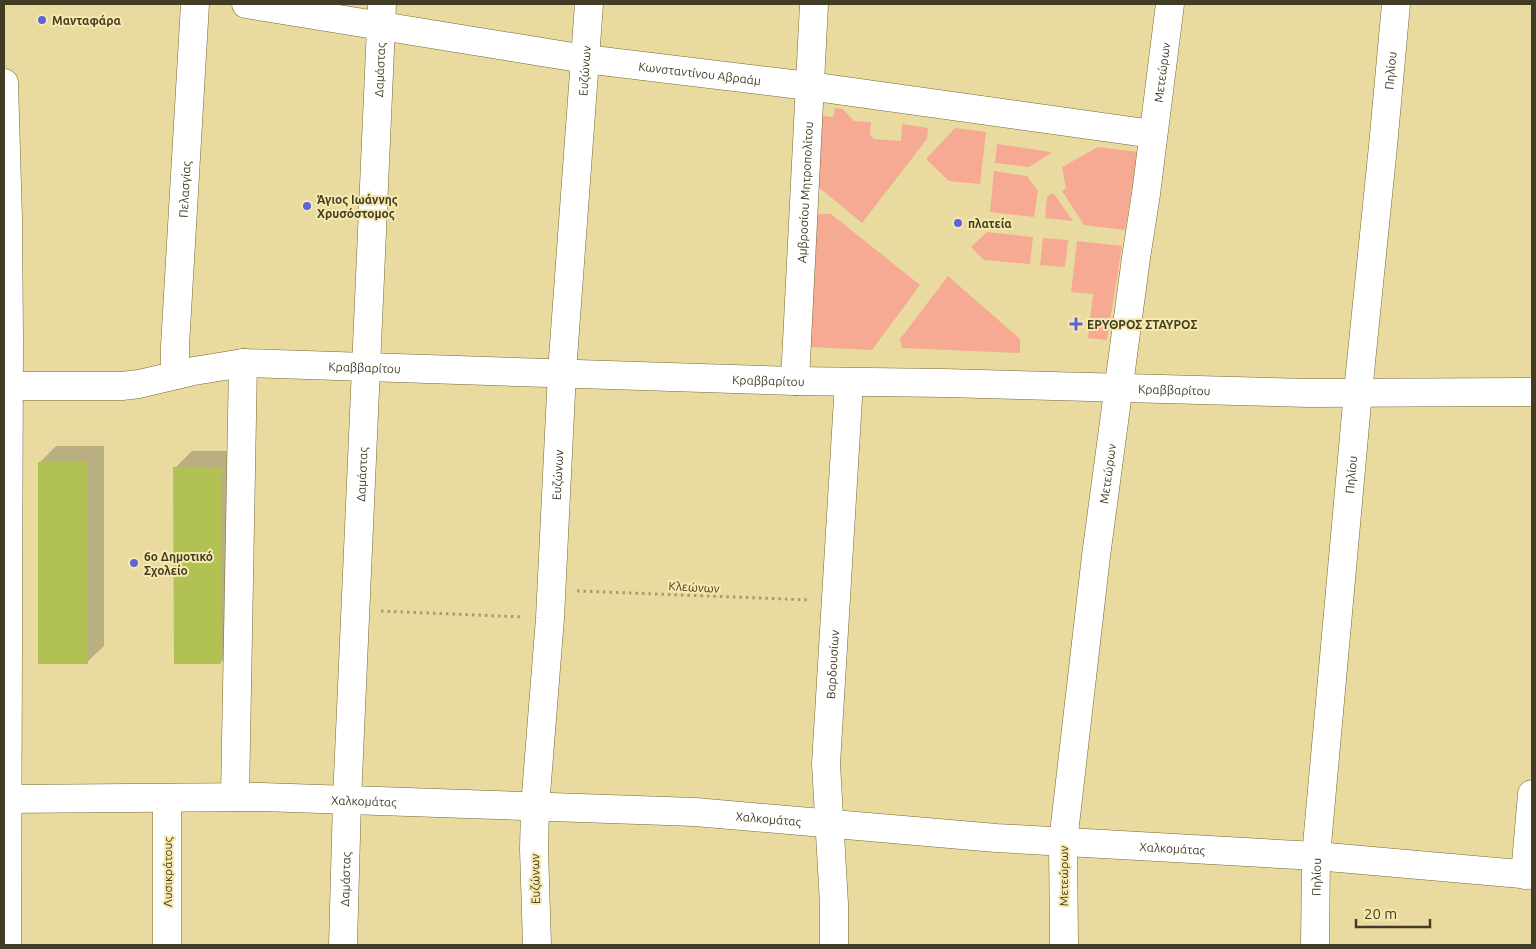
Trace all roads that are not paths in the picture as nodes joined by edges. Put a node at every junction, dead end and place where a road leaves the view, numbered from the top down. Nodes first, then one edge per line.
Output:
1 (195, 4) edge
2 (246, 4) edge
3 (589, 4) edge
4 (814, 4) edge
5 (1170, 4) edge
6 (1396, 4) edge
7 (381, 14) edge
8 (585, 58) junction
9 (4, 83) edge
10 (809, 86) junction
11 (1153, 134) junction
12 (6, 219) edge
13 (6, 339) edge
14 (243, 363) junction
15 (365, 367) junction
16 (562, 372) junction
17 (175, 375) junction
18 (795, 381) junction
19 (849, 382) junction
20 (9, 386) junction
21 (1118, 387) junction
22 (1358, 392) junction
23 (1532, 392) edge
24 (6, 487) edge
25 (6, 621) edge
26 (1532, 794) edge
27 (235, 797) junction
28 (167, 798) junction
29 (6, 800) edge
30 (346, 800) junction
31 (535, 807) junction
32 (829, 825) junction
33 (1063, 842) junction
34 (1316, 856) junction
35 (1529, 875) edge
36 (7, 945) edge
37 (167, 945) edge
38 (343, 945) edge
39 (537, 945) edge
40 (834, 945) edge
41 (1064, 945) edge
42 (1315, 945) edge

1 - 17 street, Πελασγίας
2 - 7 street, Κωνσταντίνου Αβραάμ
3 - 8 street, Ευζώνων
4 - 10 street, Αμβροσίου Μητροπολίτου
5 - 11 street, Μετεώρων
6 - 22 street, Πηλίου
7 - 8 street, Κωνσταντίνου Αβραάμ
7 - 15 street, Δαμάστας
8 - 10 street, Κωνσταντίνου Αβραάμ
8 - 16 street, Ευζώνων
9 - 12 street
10 - 11 street, Κωνσταντίνου Αβραάμ
10 - 18 street, Αμβροσίου Μητροπολίτου
11 - 21 street, Μετεώρων
12 - 13 street
13 - 20 street
14 - 15 street, Κραββαρίτου
14 - 17 street, Κραββαρίτου
14 - 27 street
15 - 16 street, Κραββαρίτου
15 - 30 street, Δαμάστας
16 - 18 street, Κραββαρίτου
16 - 31 street, Ευζώνων
17 - 20 street, Κραββαρίτου
18 - 19 street, Κραββαρίτου
19 - 21 street, Κραββαρίτου
19 - 32 street, Βαρδουσίων
20 - 24 street
21 - 22 street, Κραββαρίτου
21 - 33 street, Μετεώρων
22 - 23 street, Κραββαρίτου
22 - 34 street, Πηλίου
24 - 25 street
25 - 29 street
26 - 35 street
27 - 28 street, Χαλκομάτας
27 - 30 street, Χαλκομάτας
28 - 29 street, Χαλκομάτας
28 - 37 street, Λυσικράτους
29 - 36 street
30 - 31 street, Χαλκομάτας
30 - 38 street, Δαμάστας
31 - 32 street, Χαλκομάτας
31 - 39 street, Ευζώνων
32 - 33 street, Χαλκομάτας
32 - 40 street, Βαρδουσίων
33 - 34 street, Χαλκομάτας
33 - 41 street, Μετεώρων
34 - 35 street, Χαλκομάτας
34 - 42 street, Πηλίου

